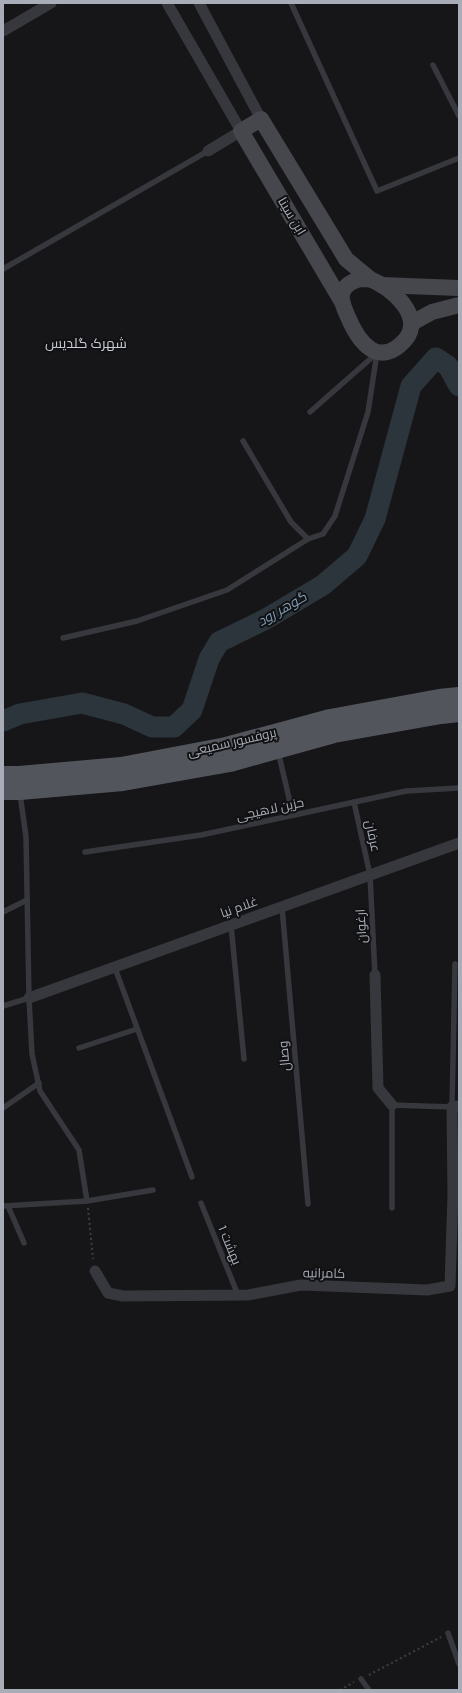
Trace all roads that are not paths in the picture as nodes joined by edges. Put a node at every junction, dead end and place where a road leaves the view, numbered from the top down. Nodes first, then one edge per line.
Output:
1 (51, 3) edge
2 (167, 3) edge
3 (199, 3) edge
4 (291, 3) edge
5 (3, 32) edge
6 (434, 65) dead end
7 (459, 116) edge
8 (261, 119) junction
9 (241, 131) junction
10 (208, 151) joint
11 (459, 158) edge
12 (3, 269) edge
13 (376, 282) junction
14 (459, 288) edge
15 (342, 302) junction
16 (459, 305) edge
17 (412, 323) junction
18 (377, 353) junction
19 (310, 412) dead end
20 (243, 441) dead end
21 (308, 539) junction
22 (63, 638) dead end
23 (459, 696) edge
24 (459, 713) edge
25 (278, 750) junction
26 (3, 775) edge
27 (459, 788) edge
28 (12, 791) edge
29 (354, 802) junction
30 (293, 815) junction
31 (459, 843) edge
32 (85, 852) dead end
33 (370, 875) junction
34 (27, 900) junction
35 (282, 907) junction
36 (3, 912) edge
37 (231, 925) junction
38 (455, 964) dead end
39 (115, 968) junction
40 (375, 976) joint
41 (29, 998) junction
42 (3, 1006) edge
43 (137, 1029) junction
44 (79, 1048) dead end
45 (244, 1059) dead end
46 (38, 1083) junction
47 (392, 1106) junction
48 (456, 1106) edge
49 (3, 1108) edge
50 (192, 1177) dead end
51 (153, 1190) dead end
52 (87, 1201) junction
53 (201, 1203) dead end
54 (308, 1204) dead end
55 (6, 1206) edge
56 (392, 1208) dead end
57 (24, 1243) dead end
58 (455, 1249) edge
59 (95, 1271) road end
60 (238, 1295) junction
61 (448, 1633) road end
62 (459, 1664) edge
63 (361, 1679) road end
64 (368, 1690) edge

1 - 5 street
2 - 9 street
3 - 8 street
4 - 11 lane
6 - 7 lane
8 - 9 street
8 - 13 street, ابن سینا
9 - 10 street
9 - 15 street, ابن سینا
10 - 12 lane
13 - 14 street
13 - 15 street
13 - 17 street
15 - 18 street
16 - 17 street
17 - 18 street
18 - 19 lane
18 - 21 lane
20 - 21 lane
21 - 22 lane
23 - 26 main road, پروفسور سمیعی
24 - 25 main road, پروفسور سمیعی
25 - 28 main road, پروفسور سمیعی
25 - 30 lane
27 - 29 lane, حزین لاهیجی
28 - 34 lane
29 - 30 lane, حزین لاهیجی
29 - 33 lane, عرفان
30 - 32 lane, حزین لاهیجی
31 - 33 street, غلام نیا
33 - 35 street, غلام نیا
33 - 40 lane, ارغوان
34 - 36 lane
34 - 41 lane
35 - 37 street, غلام نیا
35 - 54 lane, وصال
37 - 39 street, غلام نیا
37 - 45 lane
38 - 48 lane
39 - 41 street, غلام نیا
39 - 43 lane
40 - 47 street
41 - 42 lane, غلام نیا
41 - 46 lane
43 - 44 lane
43 - 50 lane
46 - 49 lane
46 - 52 lane
47 - 48 lane
47 - 56 lane
48 - 58 street, کامرانیه
51 - 52 lane
52 - 55 lane
53 - 60 lane, بهشت 1
55 - 57 lane
58 - 60 street, کامرانیه
59 - 60 street, کامرانیه
61 - 62 lane
63 - 64 lane

